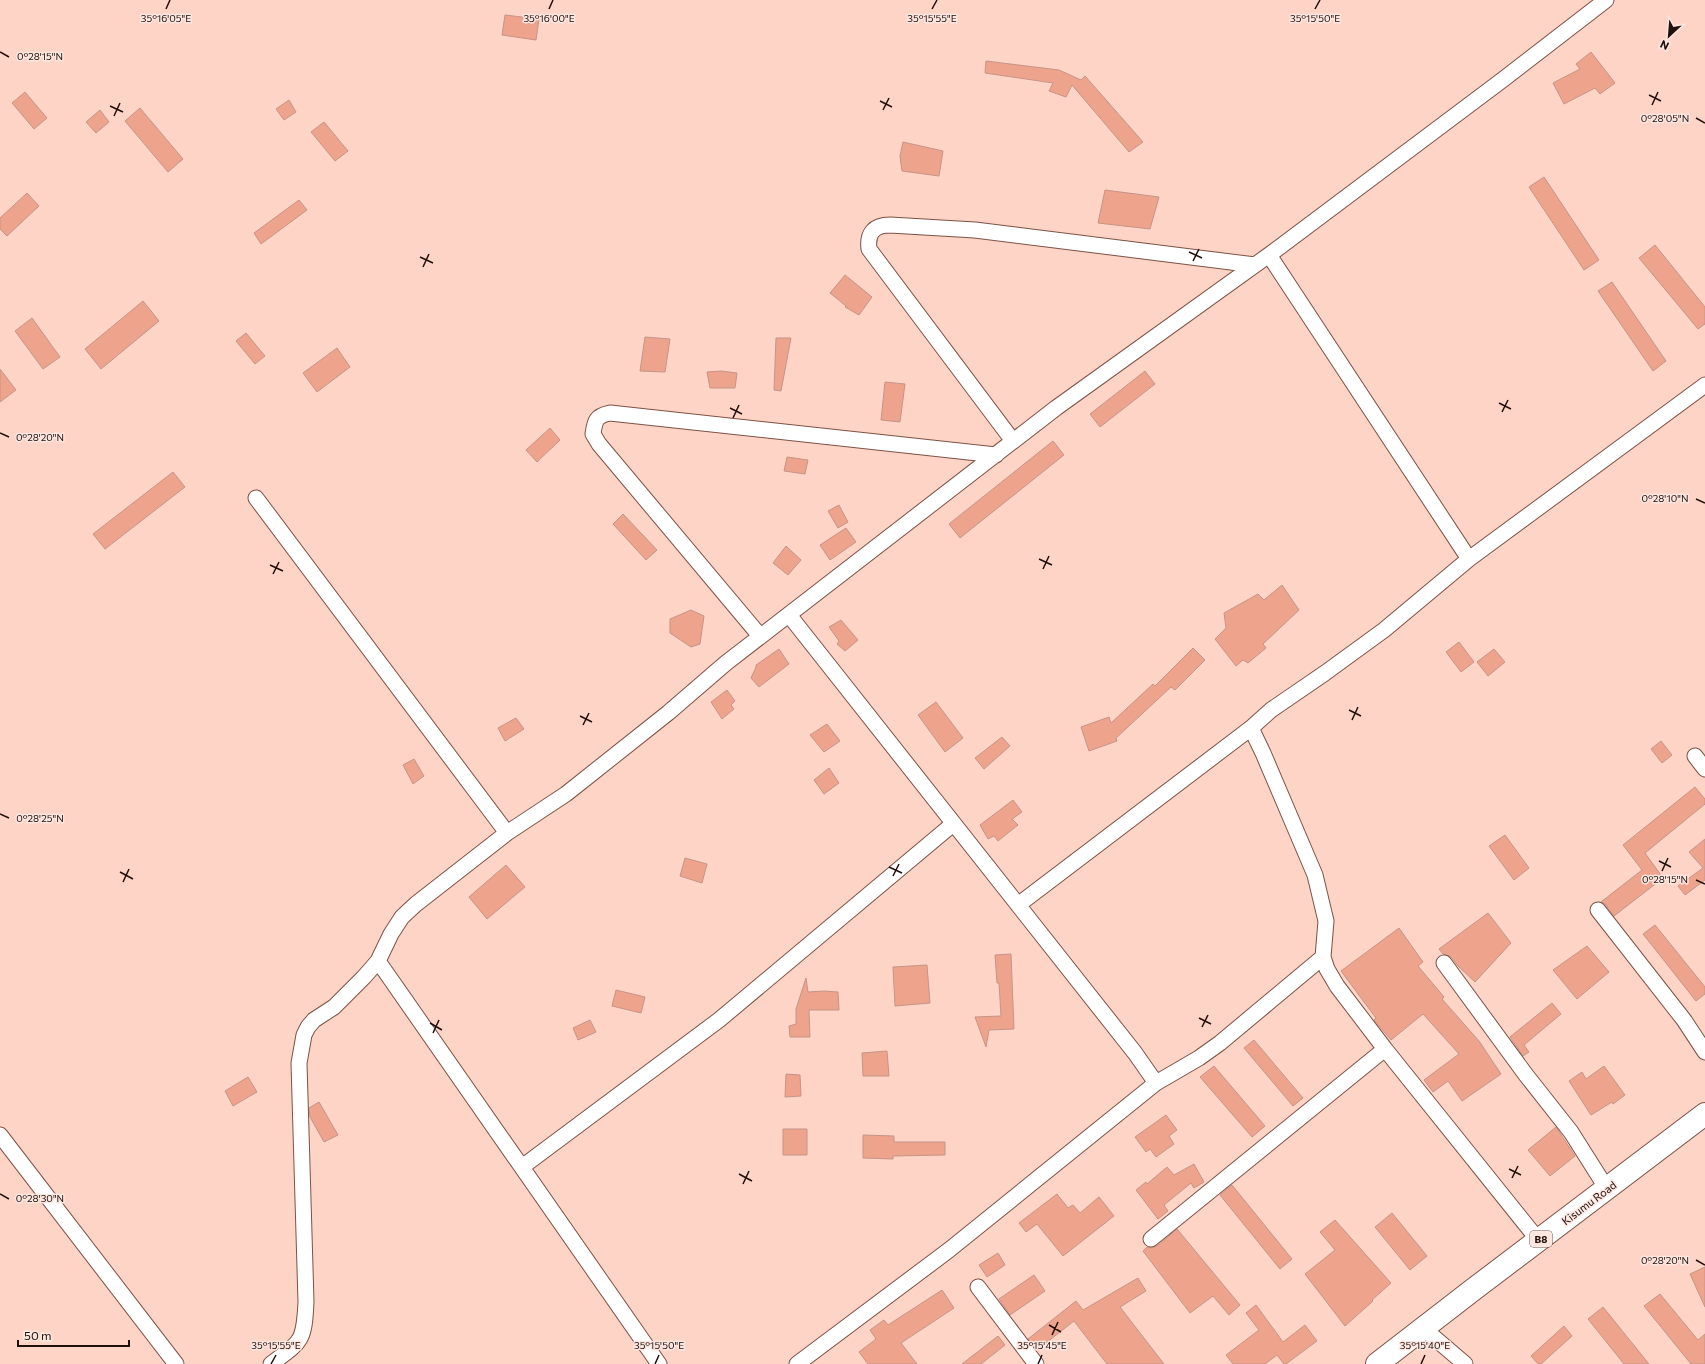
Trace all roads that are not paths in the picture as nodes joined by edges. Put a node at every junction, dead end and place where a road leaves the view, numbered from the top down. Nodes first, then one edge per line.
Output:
1 (1606, 0) edge
2 (1269, 255) junction
3 (1255, 265) junction
4 (1705, 385) edge
5 (1013, 441) junction
6 (996, 455) junction
7 (256, 498) dead end
8 (1469, 559) junction
9 (789, 614) junction
10 (760, 636) junction
11 (1251, 728) junction
12 (1695, 756) dead end
13 (1705, 769) edge
14 (953, 824) junction
15 (506, 833) junction
16 (1018, 905) junction
17 (1598, 910) dead end
18 (1323, 957) junction
19 (378, 961) junction
20 (1444, 963) dead end
21 (1385, 1049) junction
22 (1705, 1052) edge
23 (1156, 1083) junction
24 (1705, 1114) edge
25 (0, 1135) edge
26 (522, 1167) junction
27 (1607, 1189) junction
28 (1151, 1239) dead end
29 (1539, 1240) junction
30 (978, 1287) dead end
31 (1423, 1328) junction
32 (176, 1364) edge
33 (271, 1364) edge
34 (659, 1364) edge
35 (797, 1364) edge
36 (1036, 1364) edge
37 (1377, 1364) edge
38 (1465, 1364) edge

1 - 2 street
2 - 3 street
2 - 8 street
3 - 5 street
3 - 5 street
4 - 8 street
5 - 6 street
6 - 9 street
6 - 10 street
7 - 15 street
8 - 11 street
9 - 10 street
9 - 14 street
10 - 15 street
11 - 16 street
11 - 18 street
12 - 13 street
14 - 16 street
14 - 26 street
15 - 19 street
16 - 23 street
17 - 22 street
18 - 21 street
18 - 23 street
19 - 26 street
19 - 33 street
20 - 27 street
21 - 28 street
21 - 29 street
23 - 35 street
24 - 27 highway, Kisumu Road / B8
25 - 32 street
26 - 34 street
27 - 29 highway, Kisumu Road / B8
29 - 31 highway, Kisumu Road / B8
30 - 36 street
31 - 37 highway, Kisumu Road / B8
31 - 38 street

